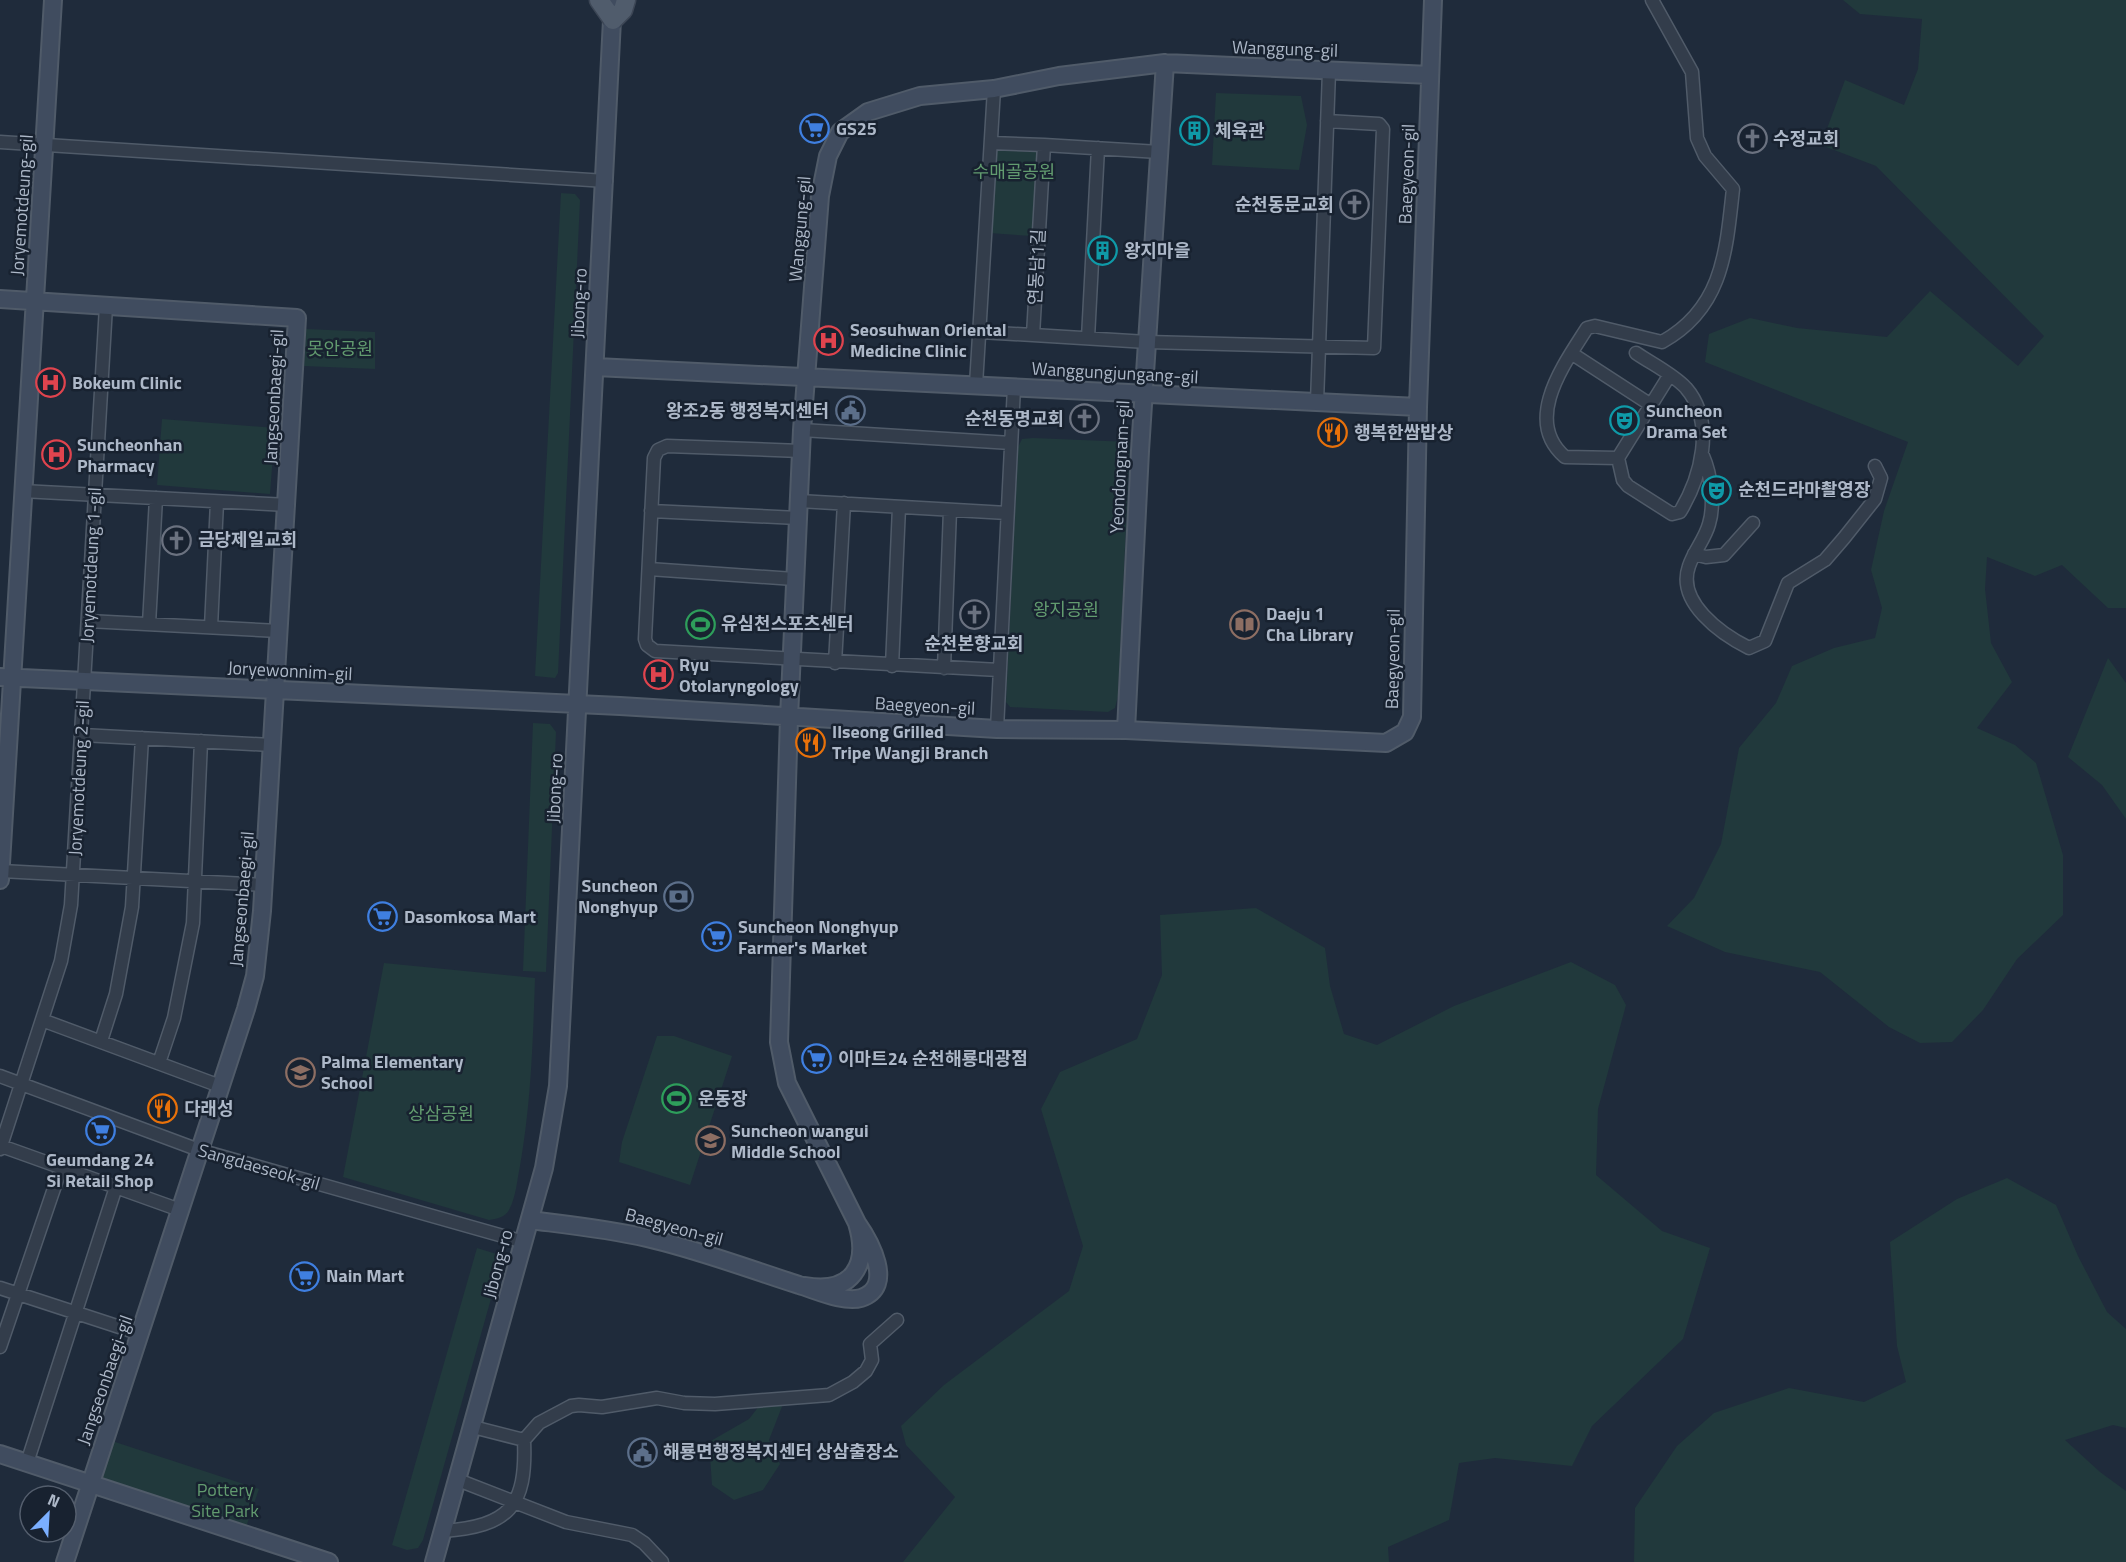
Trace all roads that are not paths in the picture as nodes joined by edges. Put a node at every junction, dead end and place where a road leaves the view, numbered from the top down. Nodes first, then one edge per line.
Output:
1 (53, 0) edge
2 (599, 0) edge
3 (613, 0) edge
4 (626, 0) edge
5 (1433, 0) edge
6 (1652, 0) edge
7 (613, 20) junction
8 (1165, 63) junction
9 (1329, 71) junction
10 (1430, 75) junction
11 (994, 89) junction
12 (1327, 121) junction
13 (0, 142) edge
14 (991, 143) junction
15 (46, 145) junction
16 (1044, 145) junction
17 (1098, 148) junction
18 (1159, 152) junction
19 (606, 180) junction
20 (0, 299) edge
21 (35, 302) junction
22 (106, 306) junction
23 (980, 332) junction
24 (1033, 335) junction
25 (1088, 338) junction
26 (1148, 342) junction
27 (1319, 346) junction
28 (1570, 353) junction
29 (1636, 353) dead end
30 (596, 367) junction
31 (1669, 376) junction
32 (807, 377) junction
33 (976, 386) junction
34 (1014, 387) junction
35 (1144, 394) junction
36 (1317, 402) junction
37 (1651, 405) junction
38 (1418, 407) junction
39 (802, 430) junction
40 (1011, 443) junction
41 (801, 451) junction
42 (1701, 452) junction
43 (1618, 458) junction
44 (1875, 466) dead end
45 (22, 491) junction
46 (95, 494) junction
47 (156, 498) junction
48 (799, 501) junction
49 (218, 502) junction
50 (844, 503) junction
51 (288, 505) junction
52 (898, 507) junction
53 (950, 510) junction
54 (651, 512) junction
55 (1007, 513) junction
56 (798, 518) junction
57 (1753, 523) dead end
58 (1694, 554) junction
59 (648, 569) junction
60 (795, 579) junction
61 (88, 621) junction
62 (149, 624) junction
63 (211, 627) junction
64 (279, 631) junction
65 (792, 659) junction
66 (835, 663) junction
67 (892, 666) junction
68 (944, 668) junction
69 (999, 670) junction
70 (7, 677) edge
71 (85, 681) junction
72 (275, 690) junction
73 (578, 704) junction
74 (789, 718) junction
75 (997, 729) junction
76 (1126, 730) junction
77 (82, 735) junction
78 (142, 738) junction
79 (201, 741) junction
80 (271, 745) junction
81 (0, 875) edge
82 (74, 875) junction
83 (135, 878) junction
84 (196, 882) junction
85 (264, 885) junction
86 (42, 1020) junction
87 (100, 1041) junction
88 (159, 1063) junction
89 (0, 1076) edge
90 (21, 1084) junction
91 (220, 1086) junction
92 (0, 1148) edge
93 (199, 1150) junction
94 (61, 1168) junction
95 (116, 1187) junction
96 (180, 1210) junction
97 (530, 1220) junction
98 (857, 1223) junction
99 (524, 1242) junction
100 (805, 1286) junction
101 (0, 1288) edge
102 (18, 1294) junction
103 (75, 1313) junction
104 (897, 1320) dead end
105 (141, 1334) junction
106 (0, 1347) edge
107 (473, 1427) junction
108 (524, 1440) junction
109 (0, 1454) edge
110 (27, 1463) junction
111 (458, 1480) junction
112 (91, 1484) junction
113 (514, 1504) junction
114 (443, 1531) junction
115 (64, 1562) edge
116 (329, 1562) edge
117 (434, 1562) edge
118 (662, 1562) edge

1 - 15 street, Joryemotdeung-gil
2 - 7 main road
3 - 7 street, Jibong-ro
4 - 7 main road
5 - 10 street, Baegyeon-gil
6 - 28 street
7 - 19 street, Jibong-ro
8 - 9 street, Wanggung-gil
8 - 11 street, Wanggung-gil
8 - 18 street, Yeondongnam-gil
9 - 10 street, Wanggung-gil
9 - 12 street
10 - 38 street, Baegyeon-gil
11 - 14 street
11 - 32 street, Wanggung-gil
12 - 27 street
12 - 27 street
13 - 15 street
14 - 16 street
14 - 23 street
15 - 19 street
15 - 21 street, Joryemotdeung-gil
16 - 17 street
16 - 24 street, 연동남1길
17 - 18 street
17 - 25 street
18 - 26 street, Yeondongnam-gil
19 - 30 street, Jibong-ro
20 - 21 street, Jangseonbaegi-gil
21 - 22 street, Jangseonbaegi-gil
21 - 45 street, Joryemotdeung-gil
22 - 46 street, Joryemotdeung 1-gil
22 - 51 street, Jangseonbaegi-gil
23 - 24 street
23 - 33 street
24 - 25 street
25 - 26 street
26 - 27 street
26 - 35 street, Yeondongnam-gil
27 - 36 street
28 - 37 street
28 - 43 street
29 - 31 street
30 - 32 street, Wanggungjungang-gil
30 - 73 street, Jibong-ro
31 - 37 street
31 - 42 street
32 - 33 street, Wanggungjungang-gil
32 - 39 street, Wanggung-gil
33 - 34 street, Wanggungjungang-gil
34 - 35 street, Wanggungjungang-gil
34 - 40 street
35 - 36 street, Wanggungjungang-gil
35 - 76 street, Yeondongnam-gil
36 - 38 street, Wanggungjungang-gil
37 - 43 street
38 - 76 street, Baegyeon-gil
39 - 40 street
39 - 41 street, Wanggung-gil
40 - 55 street
41 - 48 street, Wanggung-gil
41 - 54 street
42 - 43 street
42 - 58 street
44 - 58 street
45 - 46 street
45 - 70 street, Joryemotdeung-gil
46 - 47 street
46 - 61 street, Joryemotdeung 1-gil
47 - 49 street
47 - 62 street
48 - 50 street
48 - 56 street, Wanggung-gil
49 - 51 street
49 - 63 street
50 - 52 street
50 - 66 street
51 - 64 street, Jangseonbaegi-gil
52 - 53 street
52 - 67 street
53 - 55 street
53 - 68 street
54 - 56 street
54 - 59 street
55 - 69 street
56 - 60 street, Wanggung-gil
57 - 58 street
59 - 60 street
59 - 65 street
60 - 65 street, Wanggung-gil
61 - 62 street
61 - 71 street, Joryemotdeung 1-gil
62 - 63 street
63 - 64 street
64 - 72 street, Jangseonbaegi-gil
65 - 66 street
65 - 74 street, Wanggung-gil
66 - 67 street
67 - 68 street
68 - 69 street
69 - 75 street
70 - 71 street, Joryewonnim-gil
70 - 81 street, Joryemotdeung-gil
71 - 72 street, Joryewonnim-gil
71 - 77 street, Joryemotdeung 2-gil
72 - 73 street, Joryewonnim-gil
72 - 80 street, Jangseonbaegi-gil
73 - 74 street, Baegyeon-gil
73 - 97 street, Jibong-ro
74 - 75 street, Baegyeon-gil
74 - 98 street, Baegyeon-gil
75 - 76 street, Baegyeon-gil
77 - 78 street
77 - 82 street, Joryemotdeung 2-gil
78 - 79 street
78 - 83 street
79 - 80 street
79 - 84 street
80 - 85 street, Jangseonbaegi-gil
81 - 82 street, Joryemotdeung 2-gil
82 - 83 street, Joryemotdeung 2-gil
82 - 86 street, Joryemotdeung 2-gil
83 - 84 street, Joryemotdeung 2-gil
83 - 87 street
84 - 85 street, Joryemotdeung 2-gil
84 - 88 street
85 - 91 street, Jangseonbaegi-gil
86 - 87 street
86 - 90 street, Joryemotdeung 2-gil
87 - 88 street
88 - 91 street
89 - 90 street, Sangdaeseok-gil
90 - 92 street, Joryemotdeung 2-gil
90 - 93 street, Sangdaeseok-gil
91 - 93 street, Jangseonbaegi-gil
92 - 94 street
93 - 96 street, Jangseonbaegi-gil
93 - 99 street, Sangdaeseok-gil
94 - 95 street
94 - 102 street
95 - 96 street
95 - 103 street
96 - 105 street, Jangseonbaegi-gil
97 - 99 street, Jibong-ro
97 - 100 street, Baegyeon-gil
98 - 100 street, Baegyeon-gil
98 - 100 street, Baegyeon-gil
99 - 107 street, Jibong-ro
101 - 102 street
102 - 103 street
102 - 106 street
103 - 105 street
103 - 110 street
104 - 108 street
105 - 112 street, Jangseonbaegi-gil
107 - 108 street
107 - 111 street, Jibong-ro
108 - 113 street
109 - 110 street
110 - 112 street
111 - 113 street
111 - 114 street, Jibong-ro
112 - 115 street, Jangseonbaegi-gil
112 - 116 street
113 - 114 street
113 - 118 street
114 - 117 street, Jibong-ro

